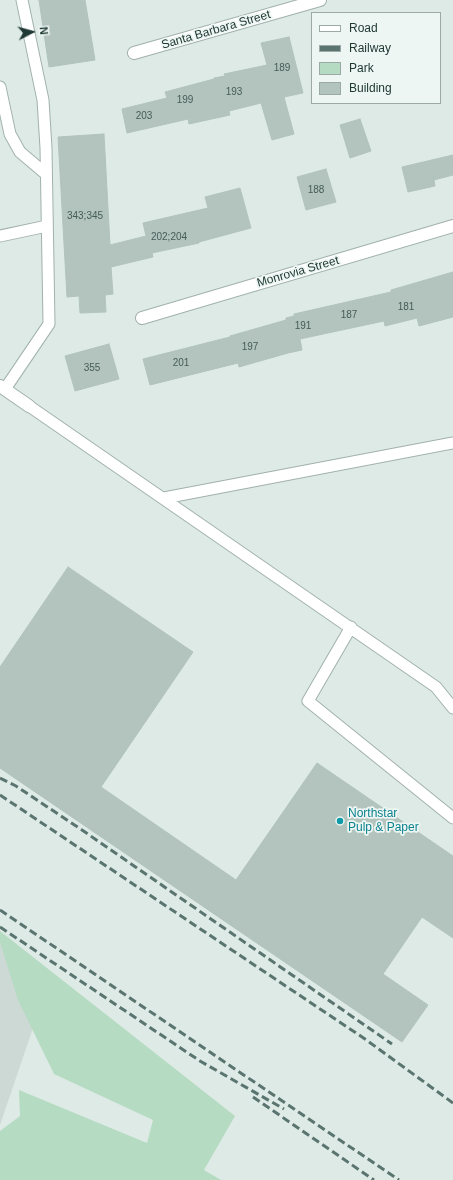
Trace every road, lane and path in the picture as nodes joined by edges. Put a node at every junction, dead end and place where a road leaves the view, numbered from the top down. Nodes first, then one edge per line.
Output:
1 (22, 0) edge
2 (320, 0) edge
3 (134, 53) dead end
4 (0, 88) edge
5 (46, 174) junction
6 (47, 226) junction
7 (453, 226) edge
8 (0, 236) edge
9 (142, 318) dead end
10 (2, 388) edge
11 (28, 406) joint
12 (453, 443) edge
13 (164, 498) junction
14 (351, 627) junction
15 (453, 708) edge
16 (453, 818) edge

1 - 5 lane
2 - 3 street, Santa Barbara Street
4 - 5 lane
5 - 6 lane
6 - 8 lane
6 - 10 lane
7 - 9 street, Monrovia Street
10 - 11 street
11 - 13 lane
12 - 13 lane
13 - 14 lane
14 - 15 lane
14 - 16 lane

